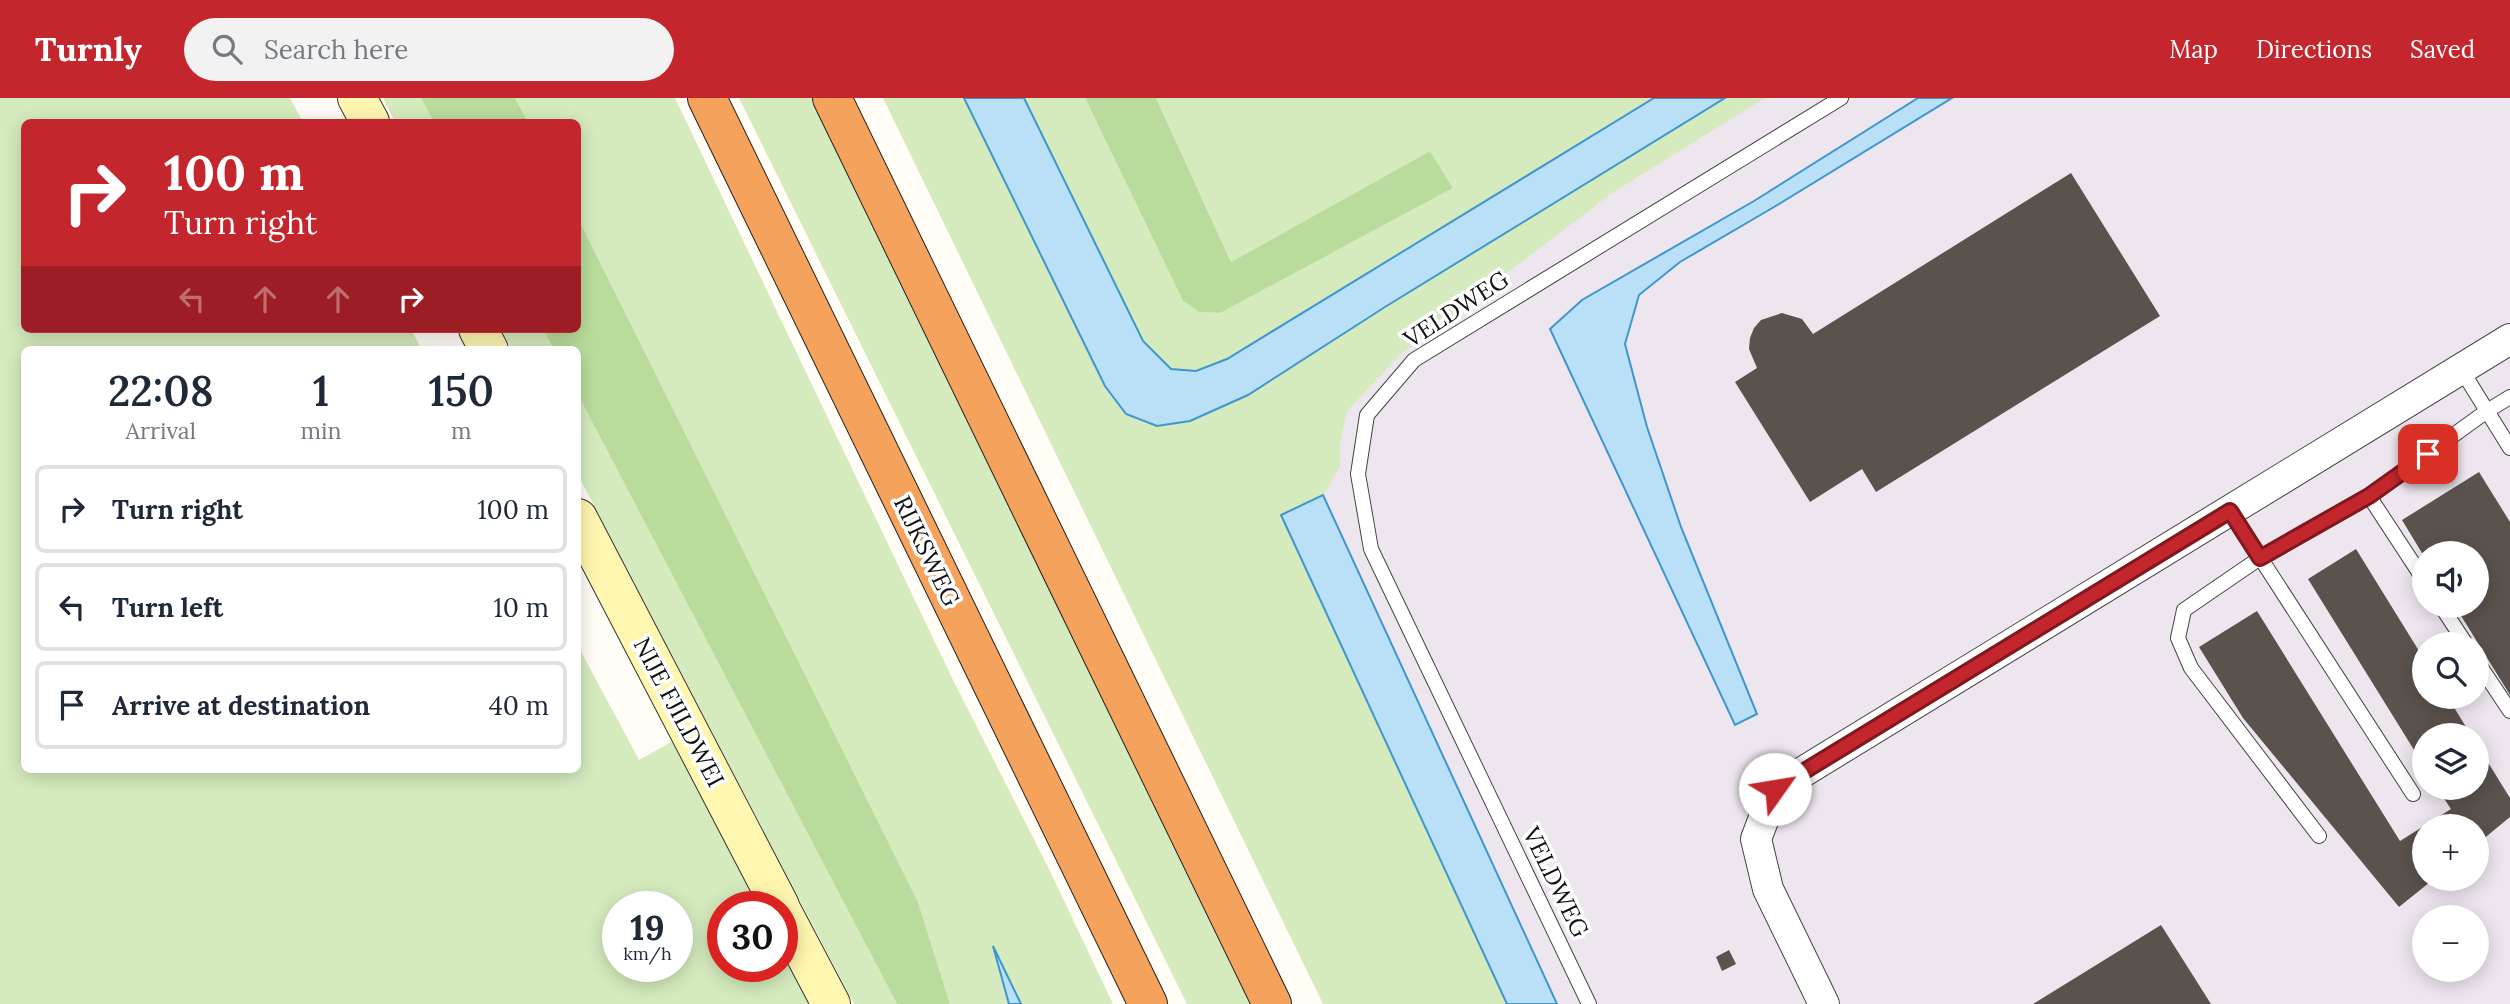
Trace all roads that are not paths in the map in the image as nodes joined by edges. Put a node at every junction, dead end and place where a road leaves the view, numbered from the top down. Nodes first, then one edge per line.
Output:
1 (357, 98) edge
2 (707, 98) edge
3 (832, 98) edge
4 (1841, 98) edge
5 (368, 119) edge
6 (2510, 339) edge
7 (2461, 369) junction
8 (2510, 397) edge
9 (2487, 411) junction
10 (2510, 449) edge
11 (2369, 496) junction
12 (2230, 511) junction
13 (581, 525) edge
14 (2260, 558) junction
15 (2412, 562) edge
16 (2489, 680) edge
17 (2510, 711) edge
18 (2412, 792) edge
19 (2319, 836) dead end
20 (772, 891) edge
21 (798, 941) edge
22 (831, 1004) edge
23 (1147, 1004) edge
24 (1272, 1004) edge
25 (1589, 1004) edge
26 (1824, 1004) edge

1 - 5 main road
2 - 23 highway, RIJKSWEG
3 - 24 highway
4 - 25 lane, VELDWEG
6 - 7 street
7 - 9 lane
7 - 12 street
8 - 9 lane
9 - 10 lane
9 - 11 lane
11 - 14 lane
11 - 15 lane
12 - 14 lane
12 - 26 street
13 - 20 main road, NIJE FJILDWEI
14 - 18 lane
14 - 19 lane
16 - 17 lane
21 - 22 main road, NIJE FJILDWEI

